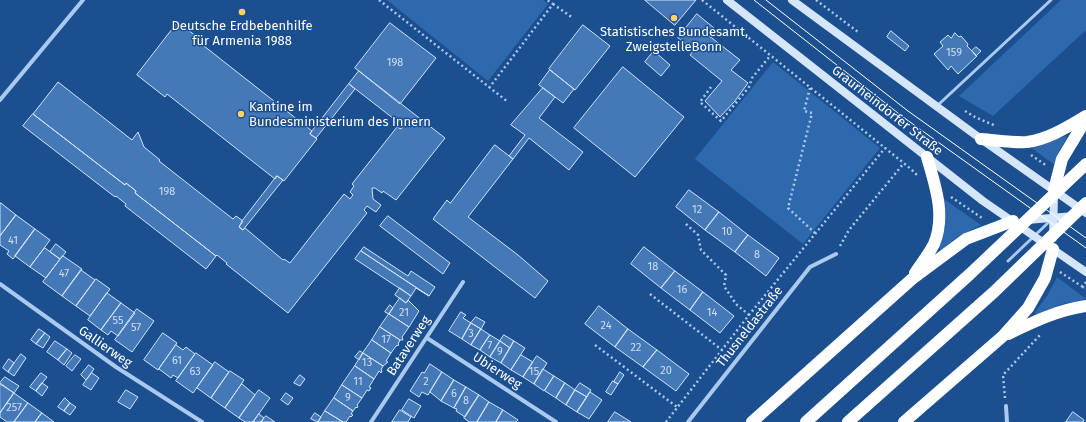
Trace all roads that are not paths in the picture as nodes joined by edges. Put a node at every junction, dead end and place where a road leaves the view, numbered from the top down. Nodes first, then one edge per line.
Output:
1 (83, 0) edge
2 (727, 0) edge
3 (792, 0) edge
4 (1050, 0) edge
5 (0, 100) edge
6 (936, 106) junction
7 (1086, 117) edge
8 (981, 139) junction
9 (927, 158) junction
10 (1086, 164) edge
11 (1054, 190) junction
12 (1086, 203) edge
13 (1086, 213) edge
14 (1052, 218) junction
15 (1013, 221) junction
16 (1034, 236) junction
17 (1053, 249) junction
18 (836, 254) road end
19 (1008, 261) dead end
20 (1086, 272) edge
21 (912, 279) junction
22 (464, 282) dead end
23 (0, 284) edge
24 (1086, 306) edge
25 (1003, 336) junction
26 (427, 338) junction
27 (1006, 406) road end
28 (202, 422) edge
29 (371, 422) edge
30 (556, 422) edge
31 (688, 422) edge
32 (752, 422) edge
33 (806, 422) edge
34 (848, 422) edge
35 (904, 422) edge
36 (1007, 422) edge

1 - 5 street
2 - 9 main road, Graurheindorfer Straße
3 - 6 main road
4 - 6 lane
6 - 8 main road
7 - 8 highway
7 - 11 highway
8 - 11 main road
9 - 15 main road, Graurheindorfer Straße
9 - 21 highway
10 - 33 highway, bridge
11 - 13 main road
11 - 14 main road
12 - 34 highway, bridge
13 - 14 main road
14 - 15 main road
14 - 16 lane
14 - 17 main road
15 - 16 main road, Graurheindorfer Straße
15 - 21 highway
16 - 17 main road, Graurheindorfer Straße
16 - 19 lane
17 - 20 main road, Graurheindorfer Straße
17 - 25 highway
18 - 31 street, Thusneldastraße
21 - 32 highway
22 - 26 street, Bataverweg
23 - 28 street, Gallierweg
24 - 25 highway
25 - 35 highway
26 - 29 street, Bataverweg
26 - 30 street, Ubierweg
27 - 36 street

